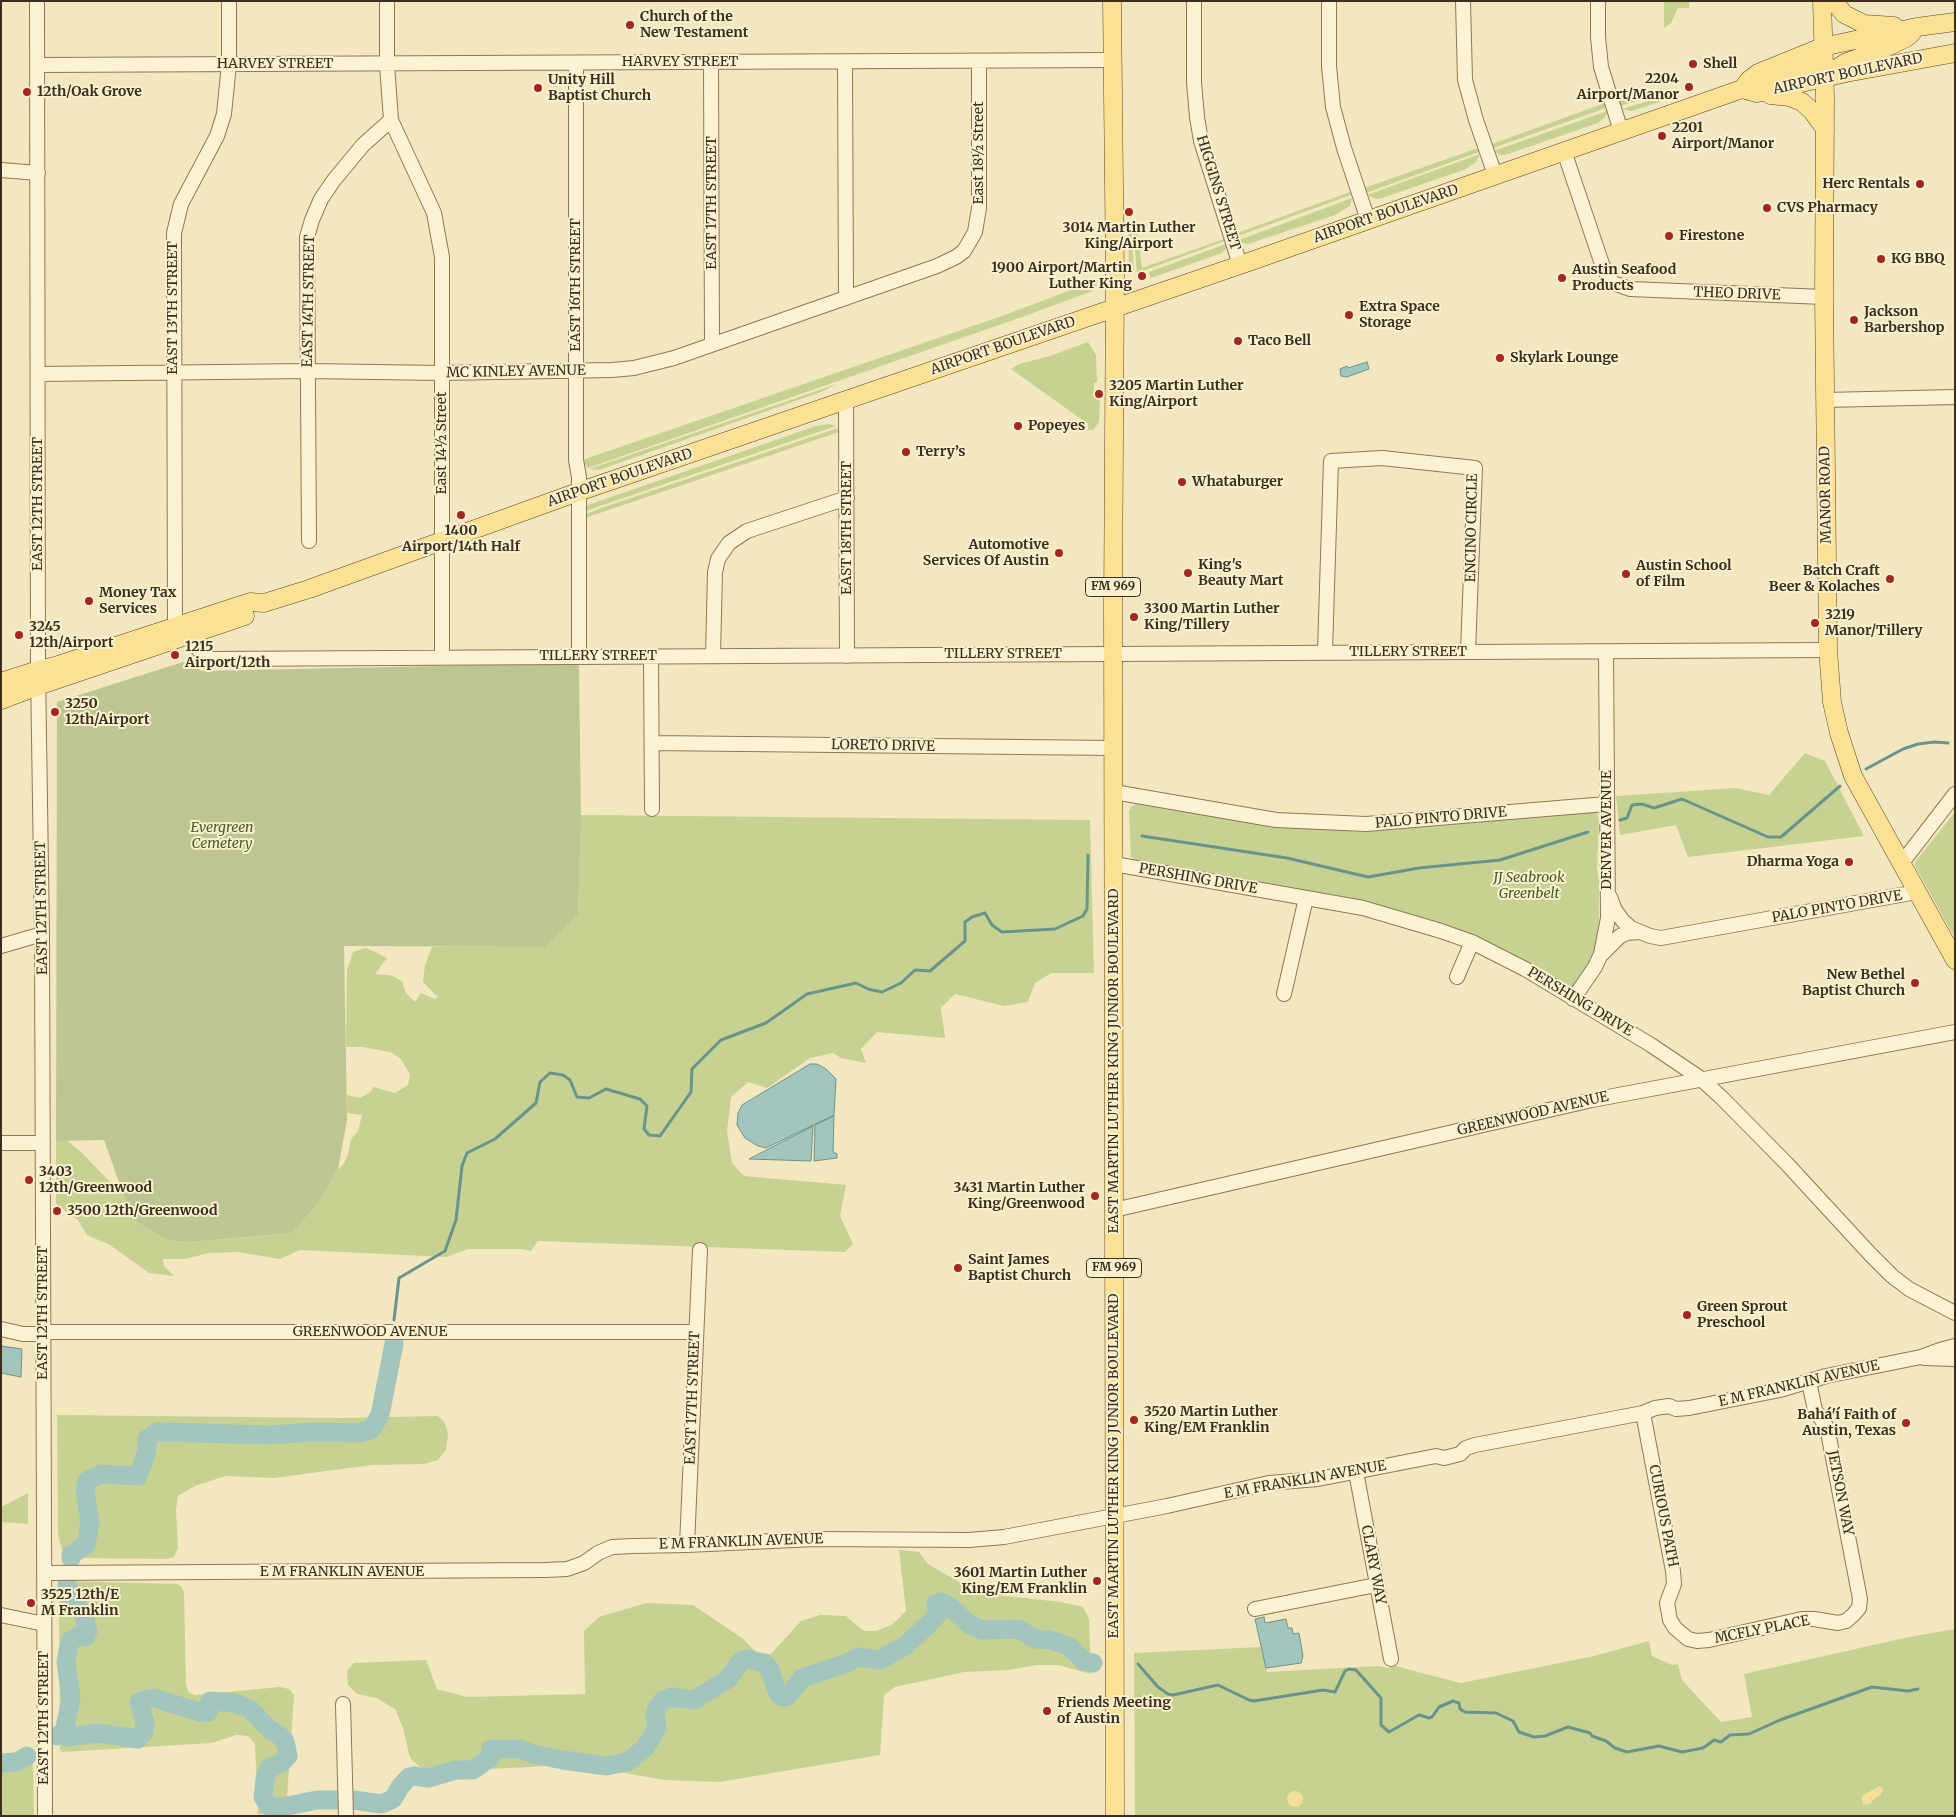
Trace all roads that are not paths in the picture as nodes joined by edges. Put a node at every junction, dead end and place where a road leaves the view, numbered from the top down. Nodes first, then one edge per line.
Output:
1 (37, 1) edge
2 (229, 1) edge
3 (387, 1) edge
4 (1112, 1) edge
5 (1194, 1) edge
6 (1328, 1) edge
7 (1463, 1) edge
8 (1598, 1) edge
9 (1822, 1) edge
10 (1834, 1) edge
11 (1955, 22) edge
12 (1917, 27) junction
13 (1822, 47) junction
14 (1955, 53) edge
15 (1112, 60) junction
16 (978, 61) junction
17 (712, 62) junction
18 (845, 62) junction
19 (576, 63) junction
20 (229, 64) junction
21 (387, 64) junction
22 (38, 65) junction
23 (1824, 78) junction
24 (1750, 91) junction
25 (391, 120) junction
26 (1825, 129) junction
27 (1621, 131) junction
28 (1564, 151) junction
29 (1, 170) edge
30 (38, 173) junction
31 (1495, 175) junction
32 (1368, 220) junction
33 (970, 243) joint
34 (1240, 265) junction
35 (1824, 297) junction
36 (846, 298) junction
37 (1114, 307) junction
38 (712, 344) junction
39 (308, 371) junction
40 (576, 371) junction
41 (173, 372) junction
42 (441, 373) junction
43 (38, 374) junction
44 (1955, 397) edge
45 (846, 400) junction
46 (1825, 400) junction
47 (578, 492) junction
48 (847, 498) junction
49 (442, 540) junction
50 (309, 541) dead end
51 (264, 603) junction
52 (175, 627) junction
53 (190, 635) junction
54 (1828, 650) junction
55 (1325, 651) junction
56 (1468, 652) junction
57 (1606, 652) junction
58 (1113, 654) junction
59 (579, 656) junction
60 (651, 656) junction
61 (713, 656) junction
62 (847, 656) junction
63 (442, 657) junction
64 (38, 678) junction
65 (1, 682) edge
66 (1, 700) edge
67 (652, 743) junction
68 (1113, 748) junction
69 (1114, 792) junction
70 (1955, 794) edge
71 (1606, 804) junction
72 (652, 809) dead end
73 (1114, 864) junction
74 (1901, 864) junction
75 (1607, 892) junction
76 (1917, 892) junction
77 (1306, 898) junction
78 (1639, 932) junction
79 (42, 934) junction
80 (1472, 942) junction
81 (1, 946) edge
82 (1601, 954) junction
83 (1955, 960) edge
84 (1457, 977) dead end
85 (1284, 994) dead end
86 (1573, 998) junction
87 (1955, 1032) edge
88 (1672, 1058) junction
89 (1700, 1078) junction
90 (1657, 1087) junction
91 (1, 1143) edge
92 (43, 1143) junction
93 (1114, 1210) junction
94 (700, 1250) dead end
95 (1955, 1312) edge
96 (1, 1329) edge
97 (696, 1332) junction
98 (43, 1333) junction
99 (1955, 1346) edge
100 (1921, 1357) junction
101 (1955, 1359) edge
102 (1809, 1382) junction
103 (1643, 1413) junction
104 (1356, 1472) junction
105 (1114, 1516) junction
106 (687, 1545) junction
107 (44, 1573) junction
108 (1376, 1585) junction
109 (1859, 1608) joint
110 (1255, 1609) dead end
111 (1, 1616) edge
112 (44, 1624) junction
113 (1688, 1639) joint
114 (1391, 1659) dead end
115 (343, 1704) dead end
116 (44, 1816) edge
117 (346, 1816) edge
118 (1115, 1816) edge

1 - 22 street, EAST 12TH STREET
2 - 20 street, EAST 13TH STREET
3 - 21 street
4 - 15 main road, EAST MARTIN LUTHER KING JUNIOR BOULEVARD
5 - 34 street, HIGGINS STREET
6 - 32 street
7 - 31 street
8 - 27 street
9 - 13 main road, MANOR ROAD
10 - 12 main road
11 - 12 main road, AIRPORT BOULEVARD
12 - 13 main road, AIRPORT BOULEVARD
12 - 23 main road
13 - 23 main road, MANOR ROAD
13 - 24 main road, AIRPORT BOULEVARD
14 - 23 main road, AIRPORT BOULEVARD
15 - 16 street, HARVEY STREET
15 - 37 main road, EAST MARTIN LUTHER KING JUNIOR BOULEVARD
16 - 18 street, HARVEY STREET
16 - 33 street, East 18½ Street
17 - 18 street, HARVEY STREET
17 - 19 street, HARVEY STREET
17 - 38 street, EAST 17TH STREET
18 - 36 street
19 - 21 street, HARVEY STREET
19 - 40 street, EAST 16TH STREET
20 - 21 street, HARVEY STREET
20 - 22 street, HARVEY STREET
20 - 41 street, EAST 13TH STREET
21 - 25 street
22 - 30 street, EAST 12TH STREET
23 - 24 main road, AIRPORT BOULEVARD
23 - 26 main road, MANOR ROAD
24 - 26 main road
24 - 27 main road, AIRPORT BOULEVARD
25 - 39 street, EAST 14TH STREET
25 - 42 street, East 14½ Street
26 - 35 main road, MANOR ROAD
27 - 28 main road, AIRPORT BOULEVARD
28 - 31 main road, AIRPORT BOULEVARD
28 - 35 street, THEO DRIVE
29 - 30 street
30 - 43 street, EAST 12TH STREET
31 - 32 main road, AIRPORT BOULEVARD
32 - 34 main road, AIRPORT BOULEVARD
33 - 36 street, MC KINLEY AVENUE
34 - 37 main road, AIRPORT BOULEVARD
35 - 46 main road, MANOR ROAD
36 - 38 street, MC KINLEY AVENUE
37 - 45 main road, AIRPORT BOULEVARD
37 - 58 main road, EAST MARTIN LUTHER KING JUNIOR BOULEVARD / FM 969
38 - 40 street, MC KINLEY AVENUE
39 - 41 street, MC KINLEY AVENUE
39 - 42 street, MC KINLEY AVENUE
39 - 50 street, EAST 14TH STREET
40 - 42 street, MC KINLEY AVENUE
40 - 47 street, EAST 16TH STREET
41 - 43 street, MC KINLEY AVENUE
41 - 52 street, EAST 13TH STREET
42 - 49 street, East 14½ Street
43 - 64 street, EAST 12TH STREET
44 - 46 street
45 - 47 main road, AIRPORT BOULEVARD
45 - 48 street, EAST 18TH STREET
46 - 54 main road, MANOR ROAD
47 - 49 main road, AIRPORT BOULEVARD
47 - 59 street, EAST 16TH STREET
48 - 61 street
48 - 62 street, EAST 18TH STREET
49 - 51 main road, AIRPORT BOULEVARD
49 - 63 street, East 14½ Street
51 - 52 main road, AIRPORT BOULEVARD
51 - 53 main road, AIRPORT BOULEVARD
52 - 64 main road, AIRPORT BOULEVARD
53 - 63 street, TILLERY STREET
53 - 64 main road, AIRPORT BOULEVARD
54 - 57 street, TILLERY STREET
54 - 74 main road, MANOR ROAD
55 - 56 street, TILLERY STREET
55 - 56 street, ENCINO CIRCLE
55 - 58 street, TILLERY STREET
56 - 57 street, TILLERY STREET
57 - 71 street, DENVER AVENUE
58 - 62 street, TILLERY STREET
58 - 68 main road, EAST MARTIN LUTHER KING JUNIOR BOULEVARD / FM 969
59 - 60 street, TILLERY STREET
59 - 63 street, TILLERY STREET
60 - 61 street, TILLERY STREET
60 - 67 street
61 - 62 street, TILLERY STREET
64 - 65 main road, AIRPORT BOULEVARD
64 - 66 main road, AIRPORT BOULEVARD
64 - 79 street, EAST 12TH STREET
67 - 68 street, LORETO DRIVE
67 - 72 street
68 - 69 main road, EAST MARTIN LUTHER KING JUNIOR BOULEVARD / FM 969
69 - 71 street, PALO PINTO DRIVE
69 - 73 main road, EAST MARTIN LUTHER KING JUNIOR BOULEVARD / FM 969
70 - 74 street
71 - 75 street, DENVER AVENUE
73 - 77 street, PERSHING DRIVE
73 - 93 main road, EAST MARTIN LUTHER KING JUNIOR BOULEVARD / FM 969
74 - 76 main road, MANOR ROAD
75 - 78 street, PALO PINTO DRIVE
75 - 82 street, DENVER AVENUE
76 - 78 street, PALO PINTO DRIVE
76 - 83 main road, MANOR ROAD
77 - 80 street, PERSHING DRIVE
77 - 85 street
78 - 82 street
79 - 81 street
79 - 92 street, EAST 12TH STREET
80 - 84 street
80 - 86 street, PERSHING DRIVE
82 - 86 street, DENVER AVENUE
86 - 88 street, PERSHING DRIVE
87 - 89 street, GREENWOOD AVENUE
88 - 89 street, PERSHING DRIVE
88 - 90 street
89 - 90 street, GREENWOOD AVENUE
89 - 95 street, PERSHING DRIVE
90 - 93 street, GREENWOOD AVENUE
91 - 92 street
92 - 98 street, EAST 12TH STREET
93 - 105 main road, EAST MARTIN LUTHER KING JUNIOR BOULEVARD / FM 969
94 - 97 street, EAST 17TH STREET
96 - 98 street, GREENWOOD AVENUE
97 - 98 street, GREENWOOD AVENUE
97 - 106 street, EAST 17TH STREET
98 - 107 street, EAST 12TH STREET
99 - 100 street, E M FRANKLIN AVENUE
100 - 101 street, E M FRANKLIN AVENUE
100 - 102 street, E M FRANKLIN AVENUE
102 - 103 street, E M FRANKLIN AVENUE
102 - 109 street, JETSON WAY
103 - 104 street, E M FRANKLIN AVENUE
103 - 113 street, CURIOUS PATH
104 - 105 street, E M FRANKLIN AVENUE
104 - 108 street, CLARY WAY
105 - 106 street, E M FRANKLIN AVENUE
105 - 118 main road, EAST MARTIN LUTHER KING JUNIOR BOULEVARD / FM 969
106 - 107 street, E M FRANKLIN AVENUE
107 - 112 street, EAST 12TH STREET
108 - 110 street
108 - 114 street, CLARY WAY
109 - 113 street, MCFLY PLACE
111 - 112 street
112 - 116 street, EAST 12TH STREET
115 - 117 street

